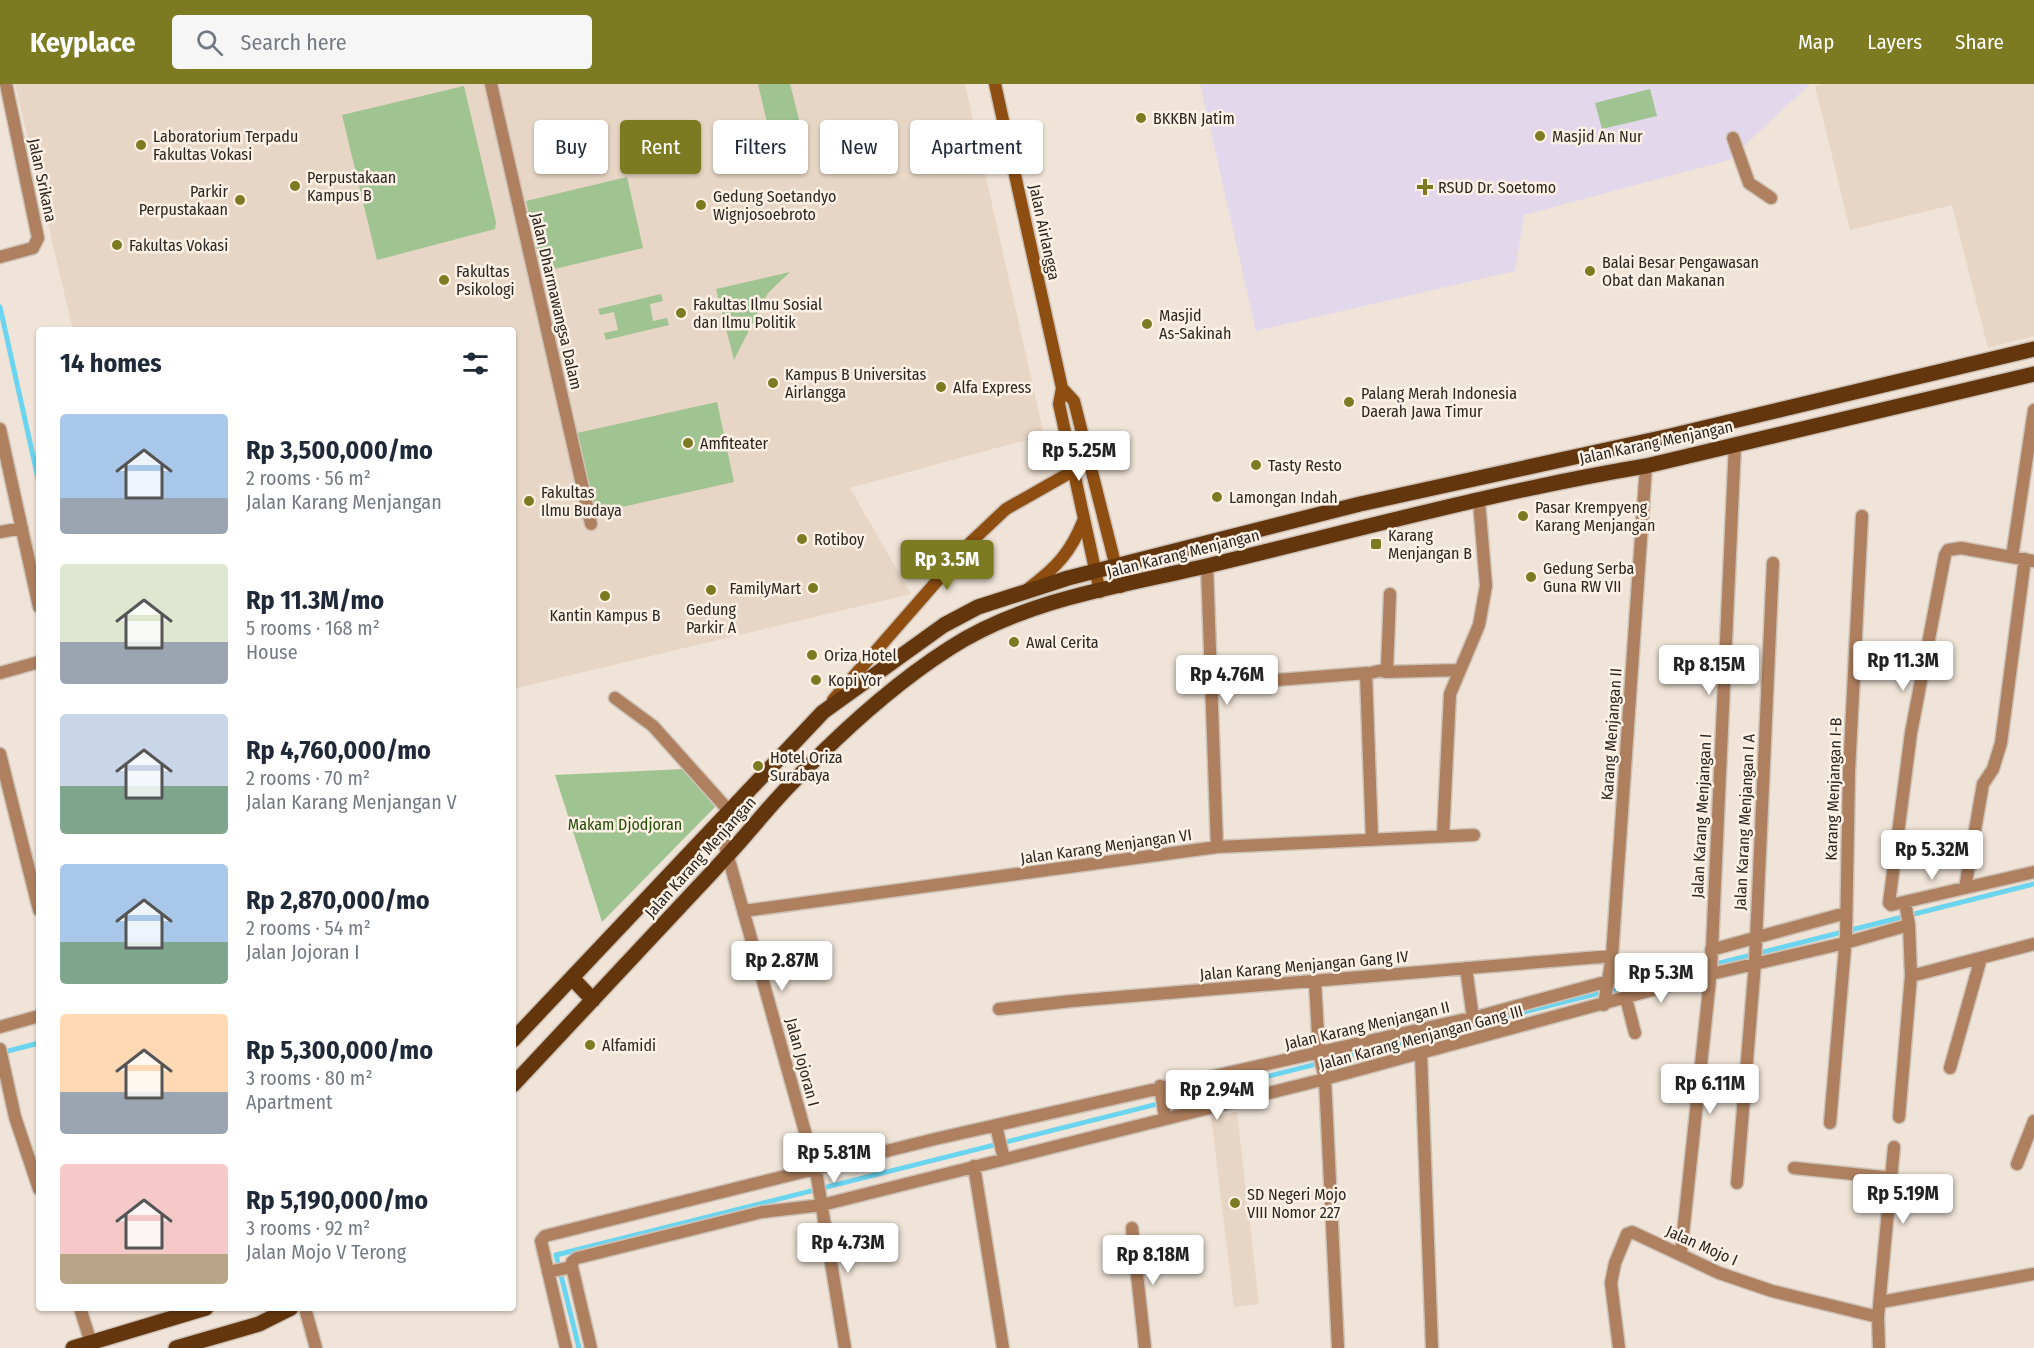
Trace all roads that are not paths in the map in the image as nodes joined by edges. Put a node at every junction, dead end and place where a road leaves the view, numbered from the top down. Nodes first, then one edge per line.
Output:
1 (6, 84) edge
2 (491, 84) edge
3 (995, 84) edge
4 (1733, 138) dead end
5 (1770, 198) dead end
6 (4, 256) edge
7 (2034, 348) edge
8 (2034, 374) edge
9 (1062, 388) junction
10 (2034, 410) edge
11 (0, 429) edge
12 (1735, 444) junction
13 (1578, 455) junction
14 (1646, 466) junction
15 (1073, 471) junction
16 (1584, 476) junction
17 (1479, 501) junction
18 (1862, 516) dead end
19 (1084, 519) junction
20 (591, 524) dead end
21 (22, 528) junction
22 (0, 532) edge
23 (2012, 557) junction
24 (2030, 560) edge
25 (1773, 563) dead end
26 (1116, 565) junction
27 (1207, 566) junction
28 (1096, 570) junction
29 (1121, 587) junction
30 (1029, 589) junction
31 (1100, 592) junction
32 (36, 593) edge
33 (1390, 594) dead end
34 (36, 663) edge
35 (1458, 670) junction
36 (1385, 672) junction
37 (0, 673) edge
38 (1367, 673) junction
39 (1211, 685) junction
40 (615, 698) dead end
41 (823, 712) junction
42 (0, 754) edge
43 (730, 812) junction
44 (719, 824) junction
45 (1474, 835) dead end
46 (1443, 837) junction
47 (1372, 840) junction
48 (1217, 847) junction
49 (728, 855) junction
50 (2034, 872) edge
51 (1965, 888) junction
52 (36, 898) edge
53 (1905, 903) junction
54 (744, 911) junction
55 (1846, 917) junction
56 (1909, 923) junction
57 (1846, 940) junction
58 (1755, 941) junction
59 (2034, 944) edge
60 (1711, 951) junction
61 (1612, 956) junction
62 (1981, 958) junction
63 (1755, 962) junction
64 (1466, 968) junction
65 (1711, 972) junction
66 (1911, 976) junction
67 (572, 978) junction
68 (1315, 981) junction
69 (1608, 983) junction
70 (1626, 998) junction
71 (593, 1000) junction
72 (1604, 1004) junction
73 (999, 1009) dead end
74 (36, 1017) edge
75 (1473, 1018) junction
76 (0, 1027) edge
77 (1635, 1033) dead end
78 (516, 1037) edge
79 (1, 1054) edge
80 (1421, 1054) junction
81 (1320, 1055) junction
82 (1950, 1068) dead end
83 (1325, 1077) junction
84 (516, 1082) edge
85 (1160, 1089) junction
86 (1165, 1116) junction
87 (1899, 1117) dead end
88 (2034, 1121) edge
89 (1830, 1123) dead end
90 (997, 1130) junction
91 (1894, 1147) dead end
92 (1004, 1157) junction
93 (2017, 1164) dead end
94 (974, 1166) junction
95 (1794, 1168) dead end
96 (816, 1170) junction
97 (1893, 1178) junction
98 (36, 1179) edge
99 (1737, 1183) dead end
100 (822, 1203) junction
101 (1132, 1228) dead end
102 (1681, 1253) junction
103 (570, 1268) junction
104 (550, 1272) junction
105 (2034, 1275) edge
106 (1881, 1302) junction
107 (81, 1311) edge
108 (196, 1311) edge
109 (285, 1311) edge
110 (306, 1311) edge
111 (1878, 1317) junction
112 (91, 1343) junction
113 (73, 1348) edge
114 (176, 1348) edge
115 (316, 1348) edge
116 (566, 1348) edge
117 (591, 1348) edge
118 (845, 1348) edge
119 (1003, 1348) edge
120 (1145, 1348) edge
121 (1338, 1348) edge
122 (1432, 1348) edge
123 (1619, 1348) edge
124 (1879, 1348) edge

1 - 6 street, Jalan Srikana
2 - 20 street, Jalan Dharmawangsa Dalam
3 - 9 main road, Jalan Airlangga
4 - 5 street
7 - 13 main road, Jalan Karang Menjangan
8 - 12 main road, Jalan Karang Menjangan
9 - 15 main road, Jalan Airlangga
9 - 26 main road, Jalan Airlangga
10 - 23 street
11 - 21 street
12 - 14 main road, Jalan Karang Menjangan
12 - 60 street, Jalan Karang Menjangan I
13 - 16 main road
13 - 26 main road, Jalan Karang Menjangan
14 - 16 main road, Jalan Karang Menjangan
14 - 61 street, Karang Menjangan II
15 - 19 main road, Jalan Airlangga
15 - 41 main road, Jalan Karang Menjangan
16 - 17 main road, Jalan Karang Menjangan
17 - 27 main road, Jalan Karang Menjangan
17 - 35 street
18 - 55 street, Karang Menjangan I-B
19 - 28 main road, Jalan Airlangga
19 - 30 main road
21 - 22 street
21 - 32 street
23 - 24 street
23 - 53 street
24 - 51 street
25 - 58 street, Jalan Karang Menjangan I A
26 - 28 main road, Jalan Karang Menjangan
26 - 29 main road, Jalan Airlangga
27 - 29 main road, Jalan Karang Menjangan
27 - 39 street
28 - 30 main road, Jalan Karang Menjangan
28 - 31 main road, Jalan Airlangga
29 - 31 main road, Jalan Karang Menjangan
30 - 41 main road, Jalan Karang Menjangan
31 - 49 main road, Jalan Karang Menjangan
33 - 36 street
34 - 37 street
35 - 36 street
35 - 46 street
36 - 38 street
38 - 39 street
38 - 47 street
39 - 48 street
40 - 43 street
41 - 43 main road, Jalan Karang Menjangan
42 - 52 street
43 - 44 main road, Jalan Karang Menjangan
44 - 49 street, Jalan Jojoran I
44 - 67 main road, Jalan Karang Menjangan
45 - 46 street, Jalan Karang Menjangan VI
46 - 47 street, Jalan Karang Menjangan VI
47 - 48 street, Jalan Karang Menjangan VI
48 - 54 street, Jalan Karang Menjangan VI
49 - 54 street, Jalan Jojoran I
49 - 71 main road, Jalan Karang Menjangan
50 - 51 street
51 - 53 street
53 - 56 street
54 - 96 street, Jalan Jojoran I
55 - 57 street, Karang Menjangan I-B
55 - 58 street
56 - 57 street, Jalan Karang Menjangan Gang III
56 - 66 street
57 - 63 street, Jalan Karang Menjangan Gang III
57 - 89 street, Karang Menjangan I-B
58 - 60 street
58 - 63 street, Jalan Karang Menjangan I A
59 - 62 street
60 - 65 street, Jalan Karang Menjangan I
61 - 64 street, Jalan Karang Menjangan Gang IV
61 - 69 street, Karang Menjangan II
62 - 66 street
62 - 82 street
63 - 65 street, Jalan Karang Menjangan Gang III
63 - 99 street, Jalan Karang Menjangan I A
64 - 68 street, Jalan Karang Menjangan Gang IV
64 - 75 street
65 - 70 street, Jalan Karang Menjangan Gang III
65 - 102 street, Jalan Karang Menjangan I
66 - 87 street
67 - 71 main road
67 - 78 main road, Jalan Karang Menjangan
68 - 73 street, Jalan Karang Menjangan Gang IV
68 - 81 street
69 - 72 street, Karang Menjangan II
69 - 75 street, Jalan Karang Menjangan II
70 - 72 street, Jalan Karang Menjangan Gang III
70 - 77 street
71 - 84 main road, Jalan Karang Menjangan
72 - 80 street, Jalan Karang Menjangan Gang III
74 - 76 street
75 - 81 street, Jalan Karang Menjangan II
79 - 98 street
80 - 83 street, Jalan Karang Menjangan Gang III
80 - 122 street
81 - 83 street
81 - 85 street, Jalan Karang Menjangan II
83 - 86 street, Jalan Karang Menjangan Gang III
83 - 121 street
85 - 86 street
85 - 90 street, Jalan Karang Menjangan II
86 - 92 street, Jalan Karang Menjangan Gang III
88 - 93 street
90 - 92 street
90 - 96 street, Jalan Karang Menjangan II
91 - 97 street
92 - 94 street, Jalan Karang Menjangan Gang III
94 - 100 street, Jalan Karang Menjangan Gang III
94 - 119 street
95 - 97 street
96 - 100 street, Jalan Jojoran I
96 - 104 street, Jalan Karang Menjangan II
97 - 106 street
100 - 103 street, Jalan Karang Menjangan Gang III
100 - 118 street, Jalan Jojoran I
101 - 120 street
102 - 111 street, Jalan Mojo I
102 - 123 street, Jalan Mojo I
103 - 104 street, Jalan Karang Menjangan Gang III
103 - 117 street
104 - 116 street
105 - 106 street
106 - 111 street
107 - 112 street
108 - 112 main road
109 - 114 main road
110 - 115 street
111 - 124 street
112 - 113 main road

